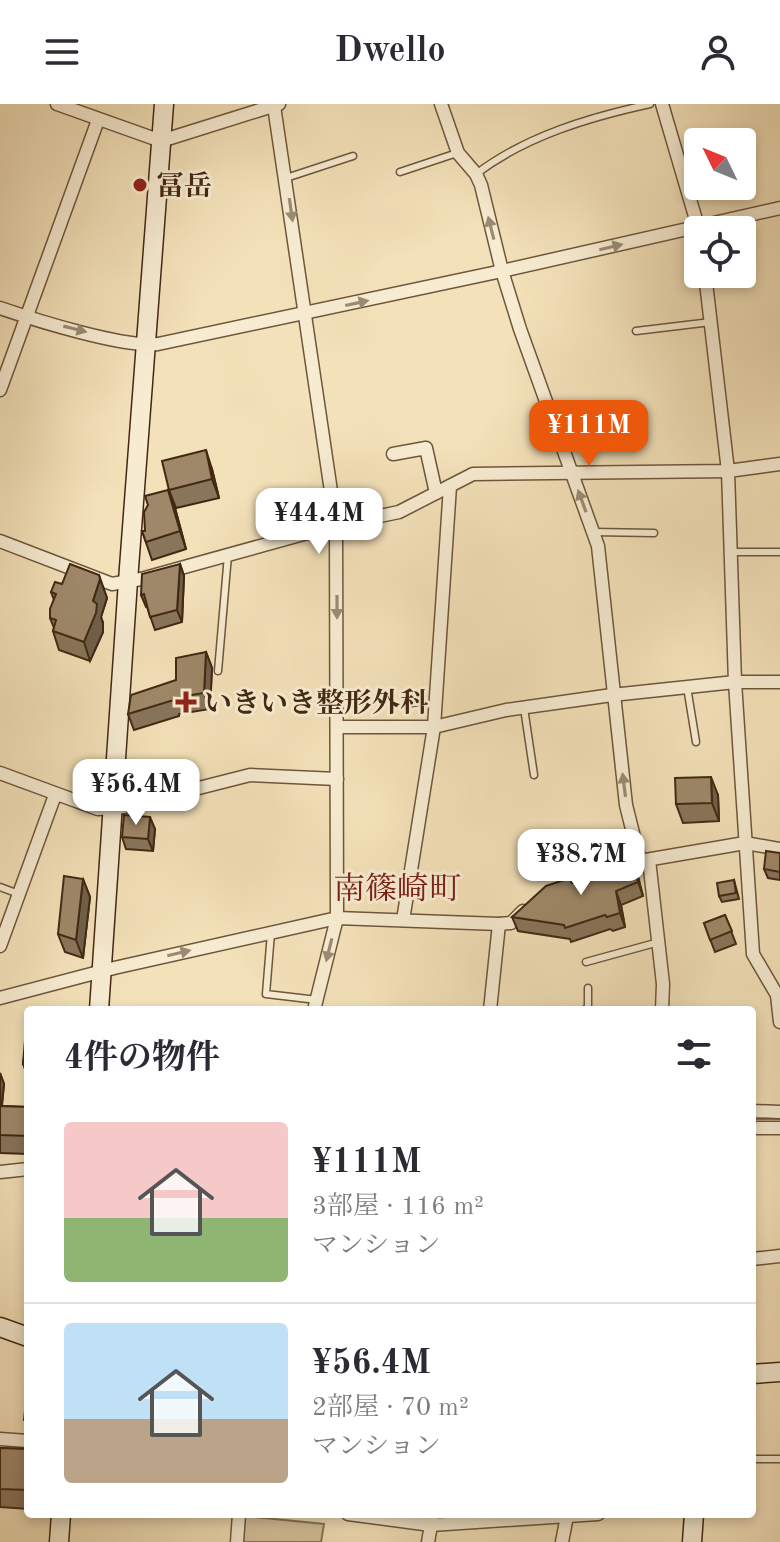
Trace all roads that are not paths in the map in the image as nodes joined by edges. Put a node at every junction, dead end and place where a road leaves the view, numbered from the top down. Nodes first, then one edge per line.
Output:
1 (57, 104) edge
2 (164, 104) edge
3 (441, 104) edge
4 (650, 104) edge
5 (662, 104) edge
6 (276, 105) edge
7 (98, 120) junction
8 (161, 141) junction
9 (458, 153) junction
10 (353, 156) dead end
11 (400, 172) dead end
12 (476, 174) junction
13 (286, 178) junction
14 (780, 208) edge
15 (695, 216) edge
16 (748, 216) edge
17 (684, 231) edge
18 (502, 271) junction
19 (707, 288) edge
20 (0, 308) edge
21 (305, 314) junction
22 (27, 317) junction
23 (711, 322) junction
24 (636, 331) dead end
25 (147, 345) junction
26 (0, 390) edge
27 (393, 454) dead end
28 (780, 464) edge
29 (728, 471) junction
30 (572, 474) junction
31 (450, 486) junction
32 (436, 493) junction
33 (336, 525) junction
34 (593, 532) junction
35 (654, 533) dead end
36 (0, 541) edge
37 (730, 552) junction
38 (780, 552) edge
39 (228, 555) junction
40 (128, 581) junction
41 (218, 671) dead end
42 (735, 682) junction
43 (780, 682) edge
44 (687, 687) junction
45 (612, 695) junction
46 (524, 707) junction
47 (337, 727) junction
48 (434, 727) junction
49 (696, 742) dead end
50 (0, 773) edge
51 (534, 775) dead end
52 (337, 779) junction
53 (55, 795) junction
54 (112, 809) junction
55 (745, 843) junction
56 (780, 849) edge
57 (644, 860) junction
58 (0, 887) edge
59 (553, 890) edge
60 (19, 894) junction
61 (530, 904) edge
62 (337, 918) junction
63 (403, 920) junction
64 (499, 924) junction
65 (271, 932) junction
66 (659, 942) junction
67 (0, 946) edge
68 (586, 962) dead end
69 (103, 971) junction
70 (588, 988) dead end
71 (0, 998) edge
72 (316, 1005) edge
73 (99, 1006) edge
74 (490, 1006) edge
75 (588, 1006) edge
76 (662, 1006) edge
77 (780, 1022) edge
78 (756, 1111) edge
79 (780, 1112) edge
80 (756, 1128) edge
81 (780, 1128) edge
82 (24, 1169) edge
83 (0, 1172) edge
84 (780, 1256) edge
85 (756, 1259) edge
86 (0, 1327) edge
87 (24, 1336) edge
88 (780, 1372) edge
89 (756, 1374) edge
90 (0, 1439) edge
91 (24, 1441) edge
92 (756, 1459) edge
93 (780, 1459) edge
94 (61, 1518) edge
95 (239, 1518) edge
96 (477, 1518) edge
97 (567, 1518) edge
98 (694, 1518) edge
99 (432, 1519) edge
100 (59, 1542) edge
101 (237, 1542) edge
102 (428, 1542) edge
103 (562, 1542) edge
104 (692, 1542) edge

1 - 7 street
2 - 8 street
3 - 9 street
4 - 12 lane
5 - 15 street
6 - 8 street
6 - 13 street
7 - 8 street
7 - 22 street
8 - 25 street
9 - 11 lane
9 - 12 street
10 - 13 lane
18 -> 12 street
13 -> 21 street
14 - 16 street
18 -> 17 street
21 -> 18 street
18 - 30 street
19 - 23 street
20 - 22 street
21 - 25 street
21 - 33 street
22 -> 25 street
22 - 26 street
23 - 24 lane
23 - 29 street
25 - 40 street
27 - 32 street
28 - 29 street
29 - 30 street
29 - 37 street
30 - 31 street
34 -> 30 street
31 - 32 street
31 - 48 street
32 - 33 street
33 - 39 street
33 -> 47 street
34 - 35 lane
34 - 45 street
36 - 40 street
37 - 38 lane
37 - 42 street
39 - 40 street
39 - 41 lane
40 - 54 street
42 - 43 street
42 - 44 street
42 - 55 street
44 - 45 street
44 - 49 lane
45 - 46 street
57 -> 45 street
46 - 48 street
46 - 51 lane
47 - 48 street
47 - 52 street
48 - 63 street
50 - 53 street
52 - 54 street
52 - 62 street
53 - 54 street
53 - 60 street
54 - 69 street
55 - 56 street
55 - 57 street
55 - 77 street
57 - 59 street
57 - 66 street
58 - 60 lane
60 - 67 street
61 - 64 street
62 - 63 street
62 - 65 street
62 -> 72 street
63 - 64 street
64 - 74 street
69 -> 65 street
65 - 72 lane
66 - 68 lane
66 - 76 street
69 - 71 street
69 - 73 street
70 - 75 lane
78 - 79 street
80 - 81 street
82 - 83 street
84 - 85 street
86 - 87 street
88 - 89 street
90 - 91 street
92 - 93 lane
94 - 100 street
95 - 101 street
96 - 99 street
97 - 103 street
98 - 104 street
99 - 102 street

